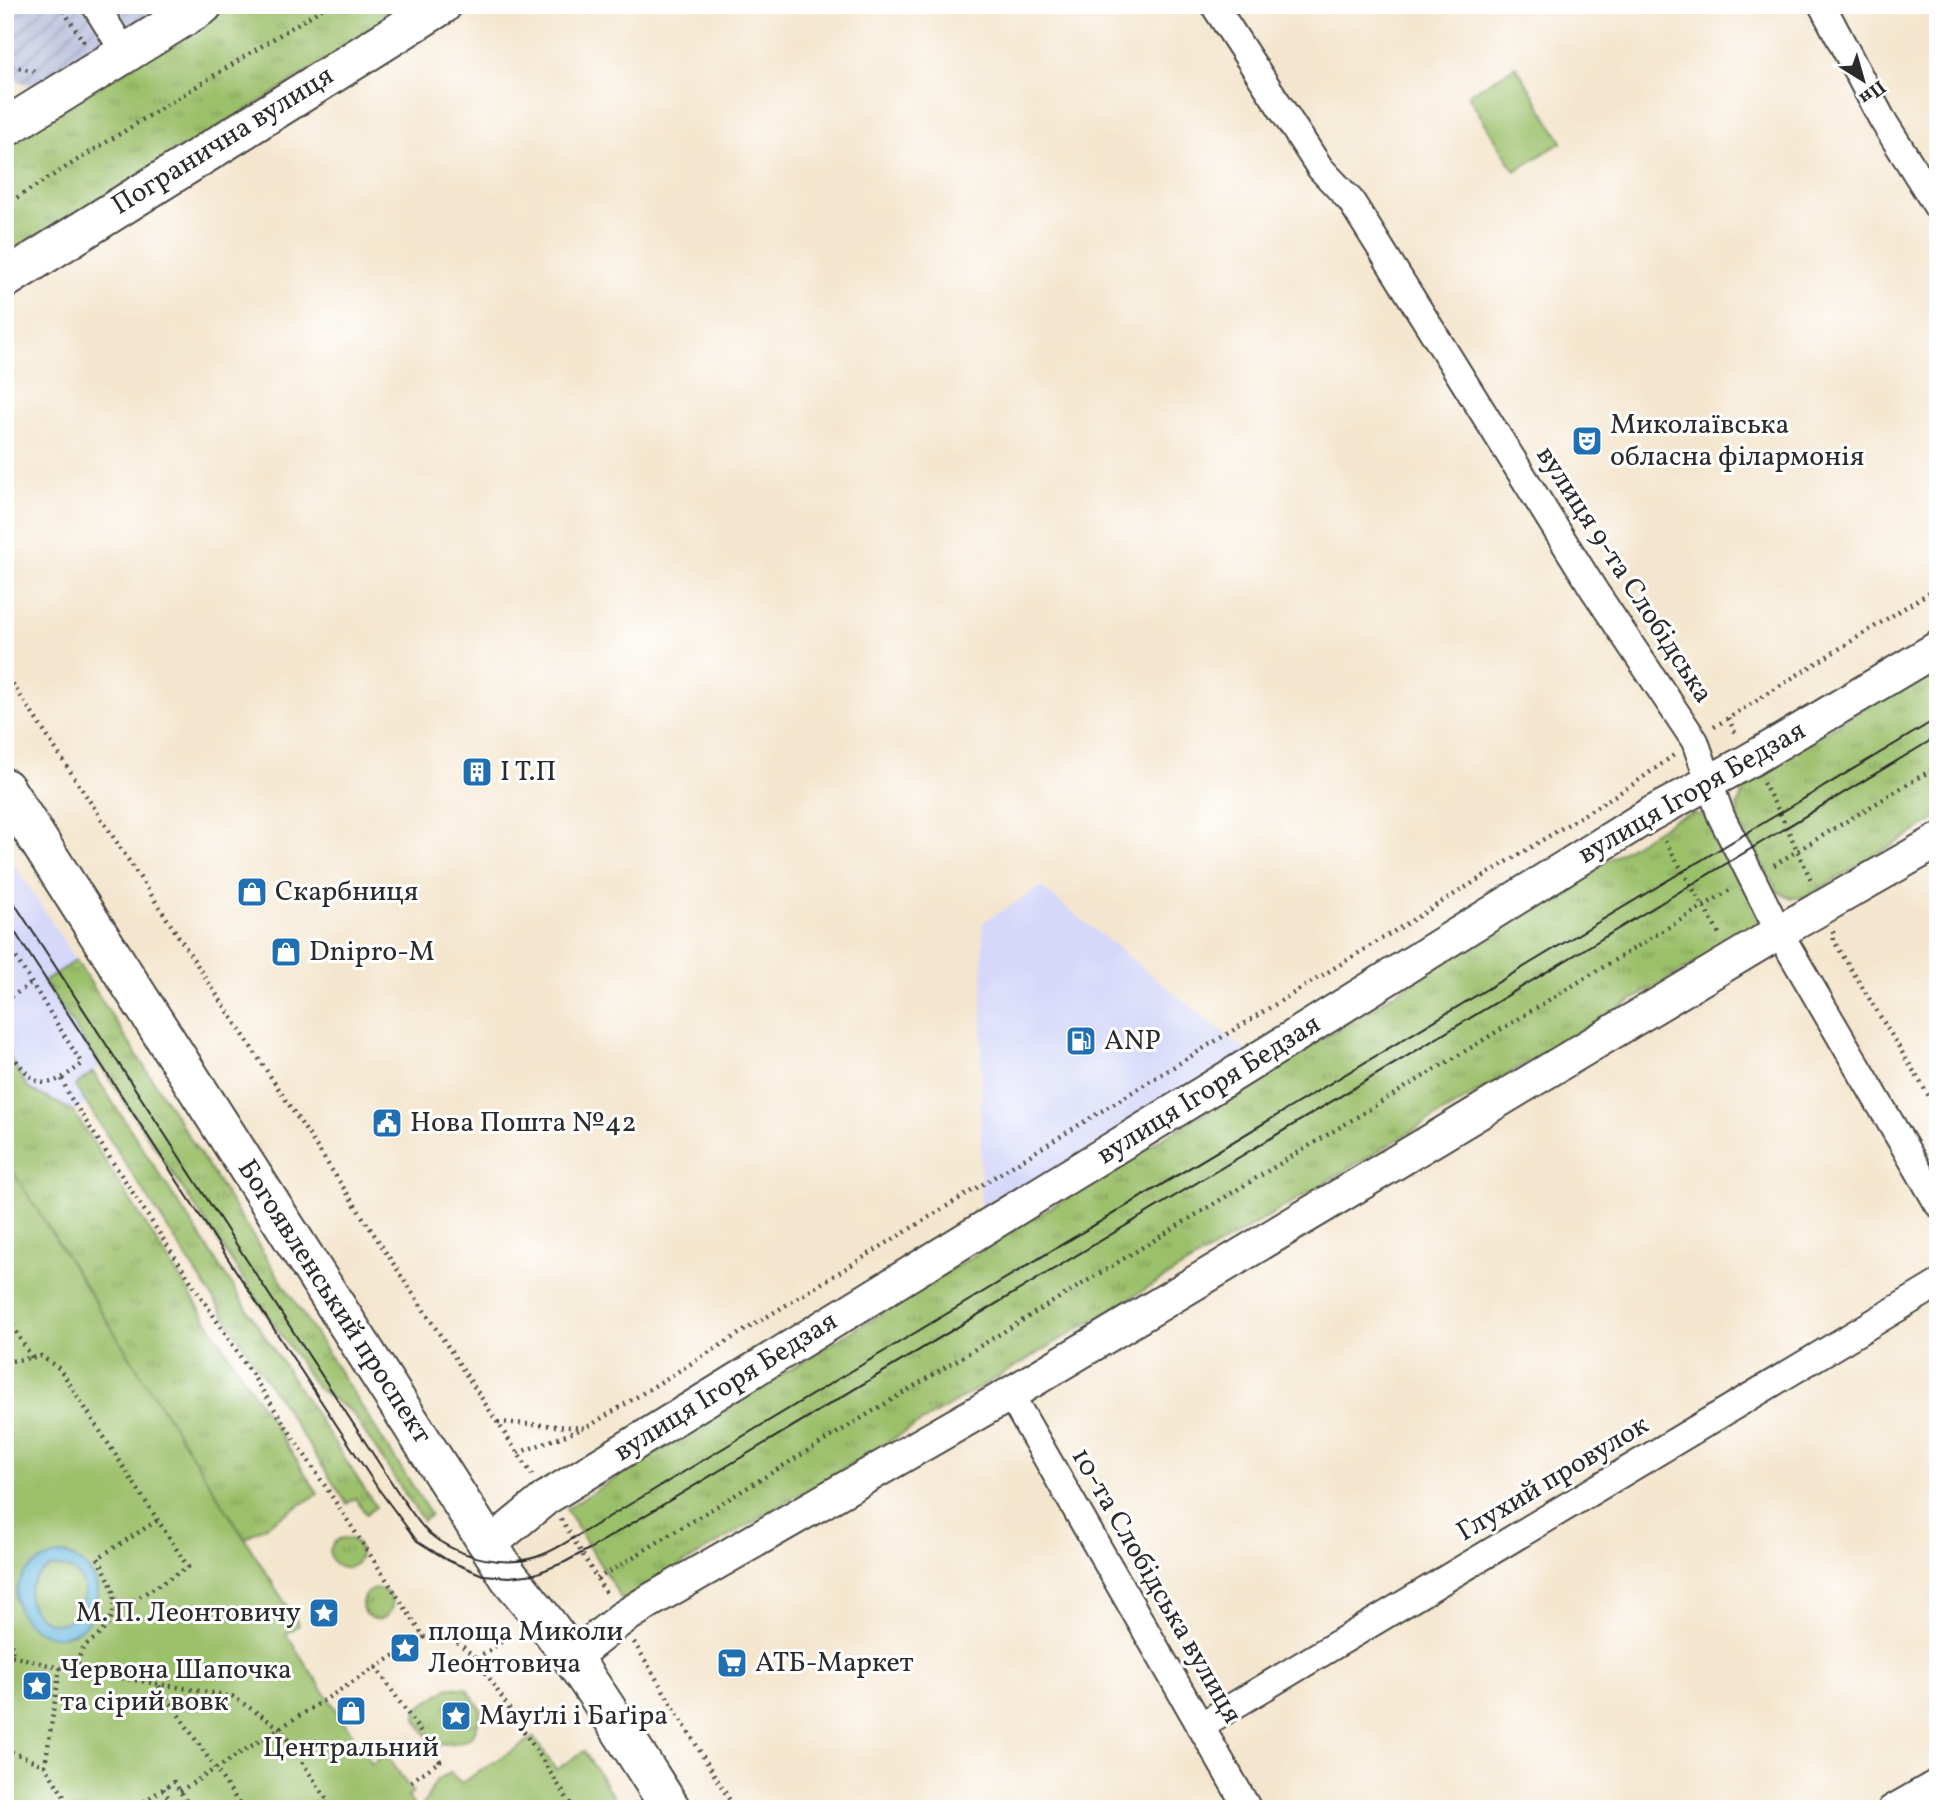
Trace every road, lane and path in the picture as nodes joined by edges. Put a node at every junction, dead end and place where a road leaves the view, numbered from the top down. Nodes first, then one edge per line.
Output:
1 (60, 5) edge
2 (96, 5) edge
3 (203, 5) edge
4 (328, 5) edge
5 (442, 5) edge
6 (1214, 5) edge
7 (1822, 5) edge
8 (75, 47) dead end
9 (125, 53) junction
10 (5, 65) edge
11 (41, 67) dead end
12 (5, 128) edge
13 (5, 205) edge
14 (1938, 208) edge
15 (5, 279) edge
16 (1938, 587) edge
17 (1938, 648) edge
18 (5, 672) edge
19 (1742, 744) dead end
20 (1676, 754) dead end
21 (1938, 766) edge
22 (1757, 773) dead end
23 (1710, 783) junction
24 (5, 788) edge
25 (1665, 841) dead end
26 (1938, 841) edge
27 (1797, 851) junction
28 (1766, 869) dead end
29 (1740, 884) dead end
30 (1817, 892) dead end
31 (1703, 906) junction
32 (1833, 923) dead end
33 (1779, 932) junction
34 (5, 940) edge
35 (1724, 944) dead end
36 (32, 983) junction
37 (5, 1002) edge
38 (5, 1046) edge
39 (62, 1079) junction
40 (1938, 1111) edge
41 (1938, 1204) edge
42 (1938, 1284) edge
43 (5, 1314) edge
44 (32, 1358) junction
45 (5, 1362) edge
46 (1010, 1394) junction
47 (498, 1422) junction
48 (586, 1428) junction
49 (518, 1453) junction
50 (536, 1482) dead end
51 (558, 1513) dead end
52 (158, 1520) junction
53 (489, 1545) junction
54 (597, 1578) junction
55 (5, 1602) edge
56 (611, 1602) dead end
57 (113, 1614) junction
58 (629, 1633) dead end
59 (424, 1637) junction
60 (508, 1637) dead end
61 (5, 1654) edge
62 (13, 1657) junction
63 (573, 1657) junction
64 (477, 1658) junction
65 (376, 1667) junction
66 (60, 1668) junction
67 (76, 1670) junction
68 (158, 1685) junction
69 (1200, 1726) junction
70 (280, 1727) junction
71 (5, 1749) edge
72 (45, 1766) junction
73 (216, 1769) junction
74 (1938, 1782) edge
75 (407, 1784) dead end
76 (163, 1789) junction
77 (180, 1791) junction
78 (327, 1801) junction
79 (72, 1809) edge
80 (132, 1809) edge
81 (176, 1809) edge
82 (243, 1809) edge
83 (307, 1809) edge
84 (333, 1809) edge
85 (574, 1809) edge
86 (671, 1809) edge
87 (735, 1809) edge
88 (1248, 1809) edge
89 (1891, 1809) edge

1 - 8 path
2 - 9 street
3 - 9 main road
4 - 13 path
5 - 15 main road, Погранична вулиця
6 - 23 street, вулиця 9-та Слобідська
7 - 14 street
9 - 12 main road
10 - 11 path
16 - 19 path
17 - 23 street, вулиця Ігоря Бедзая
18 - 47 path
20 - 48 path
21 - 27 path
22 - 27 path
23 - 33 street, вулиця 9-та Слобідська
23 - 53 street, вулиця Ігоря Бедзая
24 - 53 main road, Богоявленський проспект
25 - 31 path
26 - 33 street
27 - 28 path
27 - 30 path
29 - 31 path
31 - 35 path
31 - 54 path
32 - 40 path
33 - 41 street, вулиця 9-та Слобідська
33 - 46 street
34 - 36 path
36 - 37 path
36 - 39 path
38 - 39 path
39 - 59 path
42 - 69 street, Глухий провулок
43 - 44 path
44 - 45 path
44 - 52 path
46 - 63 street
46 - 69 street, 10-та Слобідська вулиця
47 - 48 path
47 - 49 path
48 - 49 path
49 - 50 path
51 - 54 path
52 - 57 path
52 - 57 path
53 - 63 main road, Богоявленський проспект
54 - 56 path
55 - 62 path
57 - 67 path
58 - 87 path
59 - 64 path
59 - 65 path
60 - 64 path
61 - 62 path
62 - 66 path
63 - 86 main road, Богоявленський проспект
64 - 85 path
65 - 70 path
65 - 75 path
66 - 67 path
66 - 72 path
67 - 68 path
68 - 70 path
68 - 73 path
69 - 88 street, 10-та Слобідська вулиця
70 - 73 path
70 - 78 path
71 - 72 path
72 - 79 path
73 - 77 path
73 - 82 path
74 - 89 street
76 - 77 path
76 - 80 path
76 - 81 path
77 - 81 path
78 - 83 path
78 - 84 path

